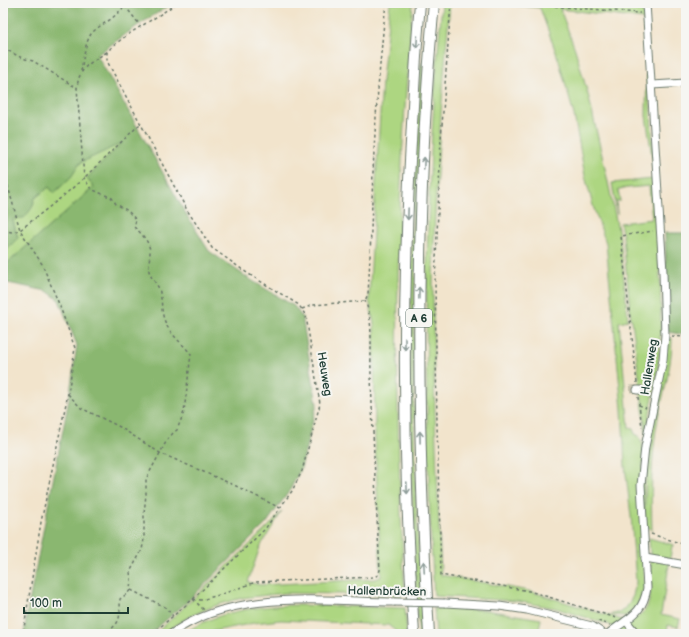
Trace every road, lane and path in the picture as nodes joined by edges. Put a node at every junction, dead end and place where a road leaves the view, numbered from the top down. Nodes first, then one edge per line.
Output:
1 (124, 3) edge
2 (176, 3) edge
3 (386, 3) edge
4 (420, 3) edge
5 (434, 3) edge
6 (451, 3) edge
7 (513, 3) edge
8 (646, 3) edge
9 (125, 6) junction
10 (647, 13) junction
11 (140, 26) junction
12 (3, 48) edge
13 (106, 52) junction
14 (81, 71) junction
15 (686, 83) edge
16 (652, 85) junction
17 (77, 88) junction
18 (140, 124) junction
19 (3, 168) edge
20 (84, 178) junction
21 (3, 230) edge
22 (20, 230) junction
23 (661, 230) junction
24 (365, 301) junction
25 (302, 309) junction
26 (664, 335) junction
27 (686, 337) edge
28 (68, 394) junction
29 (642, 428) dead end
30 (160, 453) junction
31 (280, 508) junction
32 (644, 532) junction
33 (686, 545) edge
34 (645, 558) junction
35 (686, 565) edge
36 (130, 590) junction
37 (193, 598) junction
38 (205, 611) dead end
39 (173, 616) junction
40 (626, 621) junction
41 (22, 634) edge
42 (109, 634) edge
43 (152, 634) edge
44 (171, 634) edge
45 (414, 634) edge
46 (428, 634) edge
47 (604, 634) edge
48 (608, 634) edge
49 (637, 634) edge

1 - 9 path
2 - 11 path
3 - 24 path
4 -> 45 highway, A 6
46 -> 5 highway, A 6
6 - 40 path
7 - 10 path
8 - 10 street, Hallenweg
9 - 11 path
9 - 14 path
10 - 16 street, Hallenweg
11 - 13 path
12 - 17 path
13 - 14 path
13 - 18 path
14 - 17 path
15 - 16 street
16 - 23 street, Hallenweg
17 - 20 path
18 - 20 path
18 - 25 path
19 - 22 path
20 - 22 path
20 - 30 path
21 - 22 path
22 - 28 path
23 - 26 street, Hallenweg
23 - 29 path
24 - 25 path
24 - 37 path
25 - 31 path, Heuweg
26 - 27 path
26 - 32 street, Hallenweg
28 - 30 path
28 - 41 path
30 - 31 path
30 - 36 path
31 - 37 path, Heuweg
32 - 33 path
32 - 34 street, Hallenweg
34 - 35 street
34 - 40 street, Hallenweg
36 - 39 path
36 - 42 path
37 - 38 path
37 - 39 path, Heuweg
39 - 43 path, Heuweg
40 - 48 street, Hallenweg
40 - 49 street
44 - 47 street, Hallenbrücken, bridge

